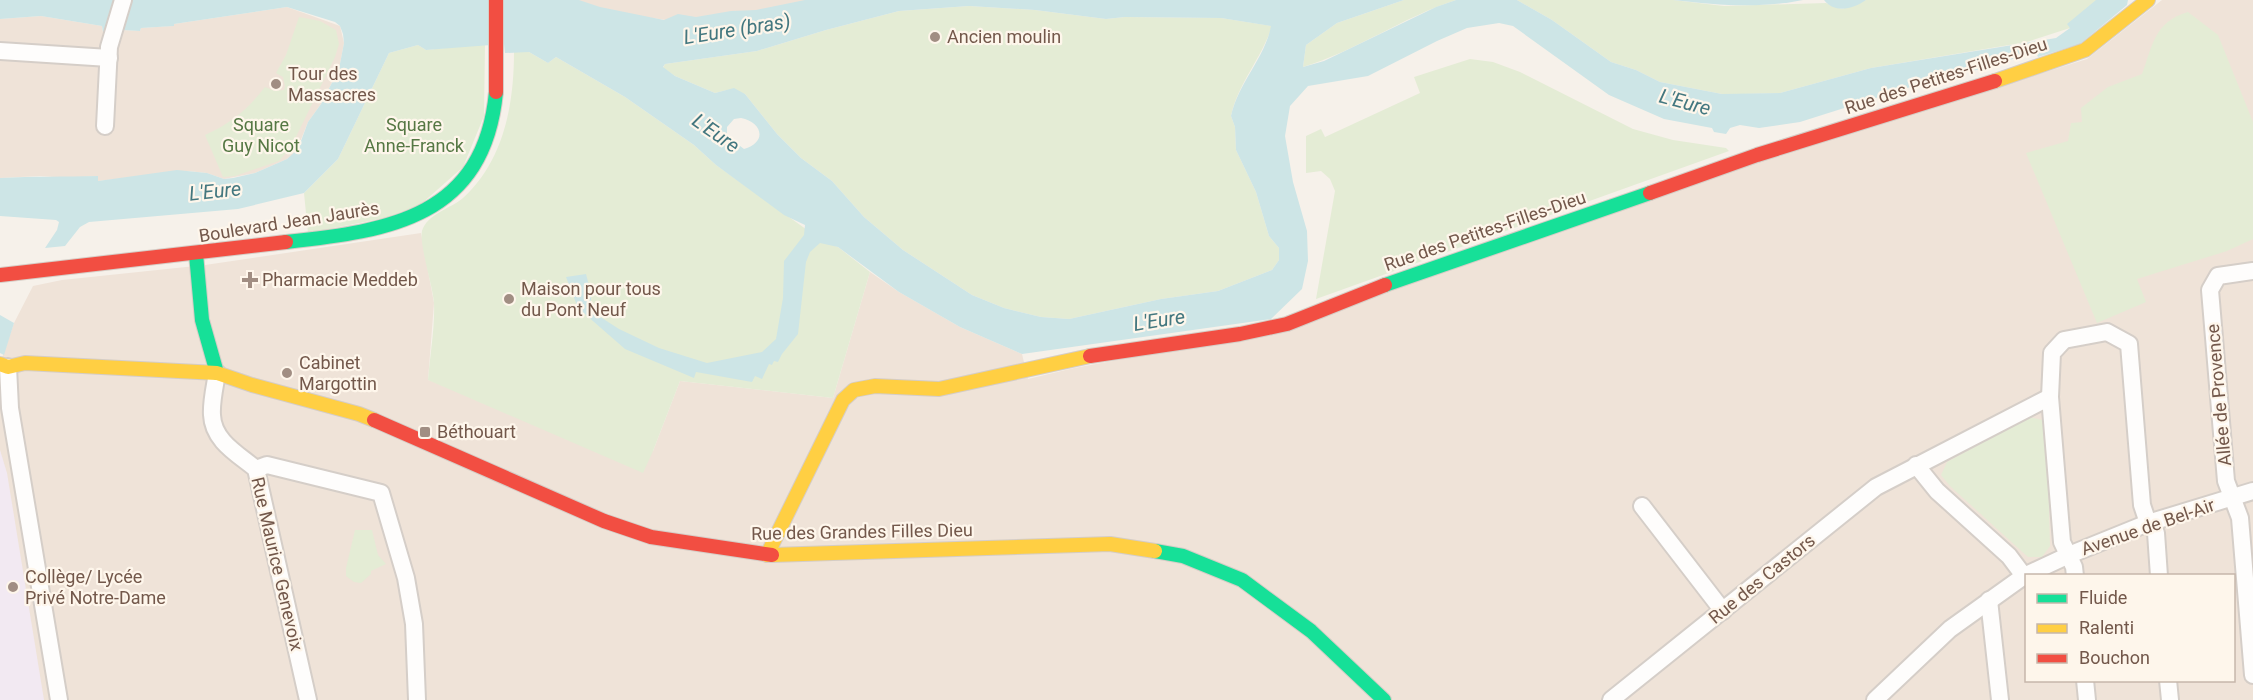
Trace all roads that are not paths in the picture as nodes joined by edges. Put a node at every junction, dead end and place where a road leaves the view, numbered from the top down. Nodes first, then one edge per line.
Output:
1 (123, 0) edge
2 (496, 0) edge
3 (2145, 1) edge
4 (0, 51) edge
5 (109, 53) junction
6 (105, 126) dead end
7 (196, 254) junction
8 (2253, 271) edge
9 (0, 275) edge
10 (3, 365) edge
11 (217, 373) junction
12 (2050, 396) junction
13 (1916, 465) junction
14 (256, 469) junction
15 (2253, 491) edge
16 (2232, 498) junction
17 (1642, 506) dead end
18 (2148, 522) junction
19 (767, 555) junction
20 (2069, 555) junction
21 (2028, 574) edge
22 (2075, 574) edge
23 (2159, 574) edge
24 (2024, 576) joint
25 (1989, 600) junction
26 (1723, 611) junction
27 (2253, 675) edge
28 (2085, 682) edge
29 (2168, 682) edge
30 (59, 700) edge
31 (308, 700) edge
32 (417, 700) edge
33 (1384, 700) edge
34 (1611, 700) edge
35 (1875, 700) edge
36 (2000, 700) edge
37 (2086, 700) edge
38 (2170, 700) edge

1 - 5 street
2 - 7 main road, Boulevard Jean Jaurès
3 - 19 main road, Rue des Petites-Filles-Dieu
4 - 5 street
5 - 6 street
7 - 9 main road, Boulevard Jean Jaurès
7 - 11 main road
8 - 16 street, Allée de Provence
10 - 11 main road, Rue des Grandes Filles Dieu
10 - 30 street
11 - 14 street, Rue Maurice Genevoix
11 - 19 main road, Rue des Grandes Filles Dieu
12 - 13 street, Rue des Castors
12 - 18 street
12 - 20 street
13 - 24 street
13 - 26 street, Rue des Castors
14 - 31 street, Rue Maurice Genevoix
14 - 32 street
15 - 16 street, Avenue de Bel-Air
16 - 18 street, Avenue de Bel-Air
16 - 27 street, Allée de Provence
17 - 26 street
18 - 20 street, Avenue de Bel-Air
18 - 23 street
19 - 33 main road, Rue des Grandes Filles Dieu
20 - 21 street, Avenue de Bel-Air
20 - 22 street
24 - 25 street, Avenue de Bel-Air
25 - 35 street, Avenue de Bel-Air
25 - 36 street
26 - 34 street, Rue des Castors
28 - 37 street
29 - 38 street

